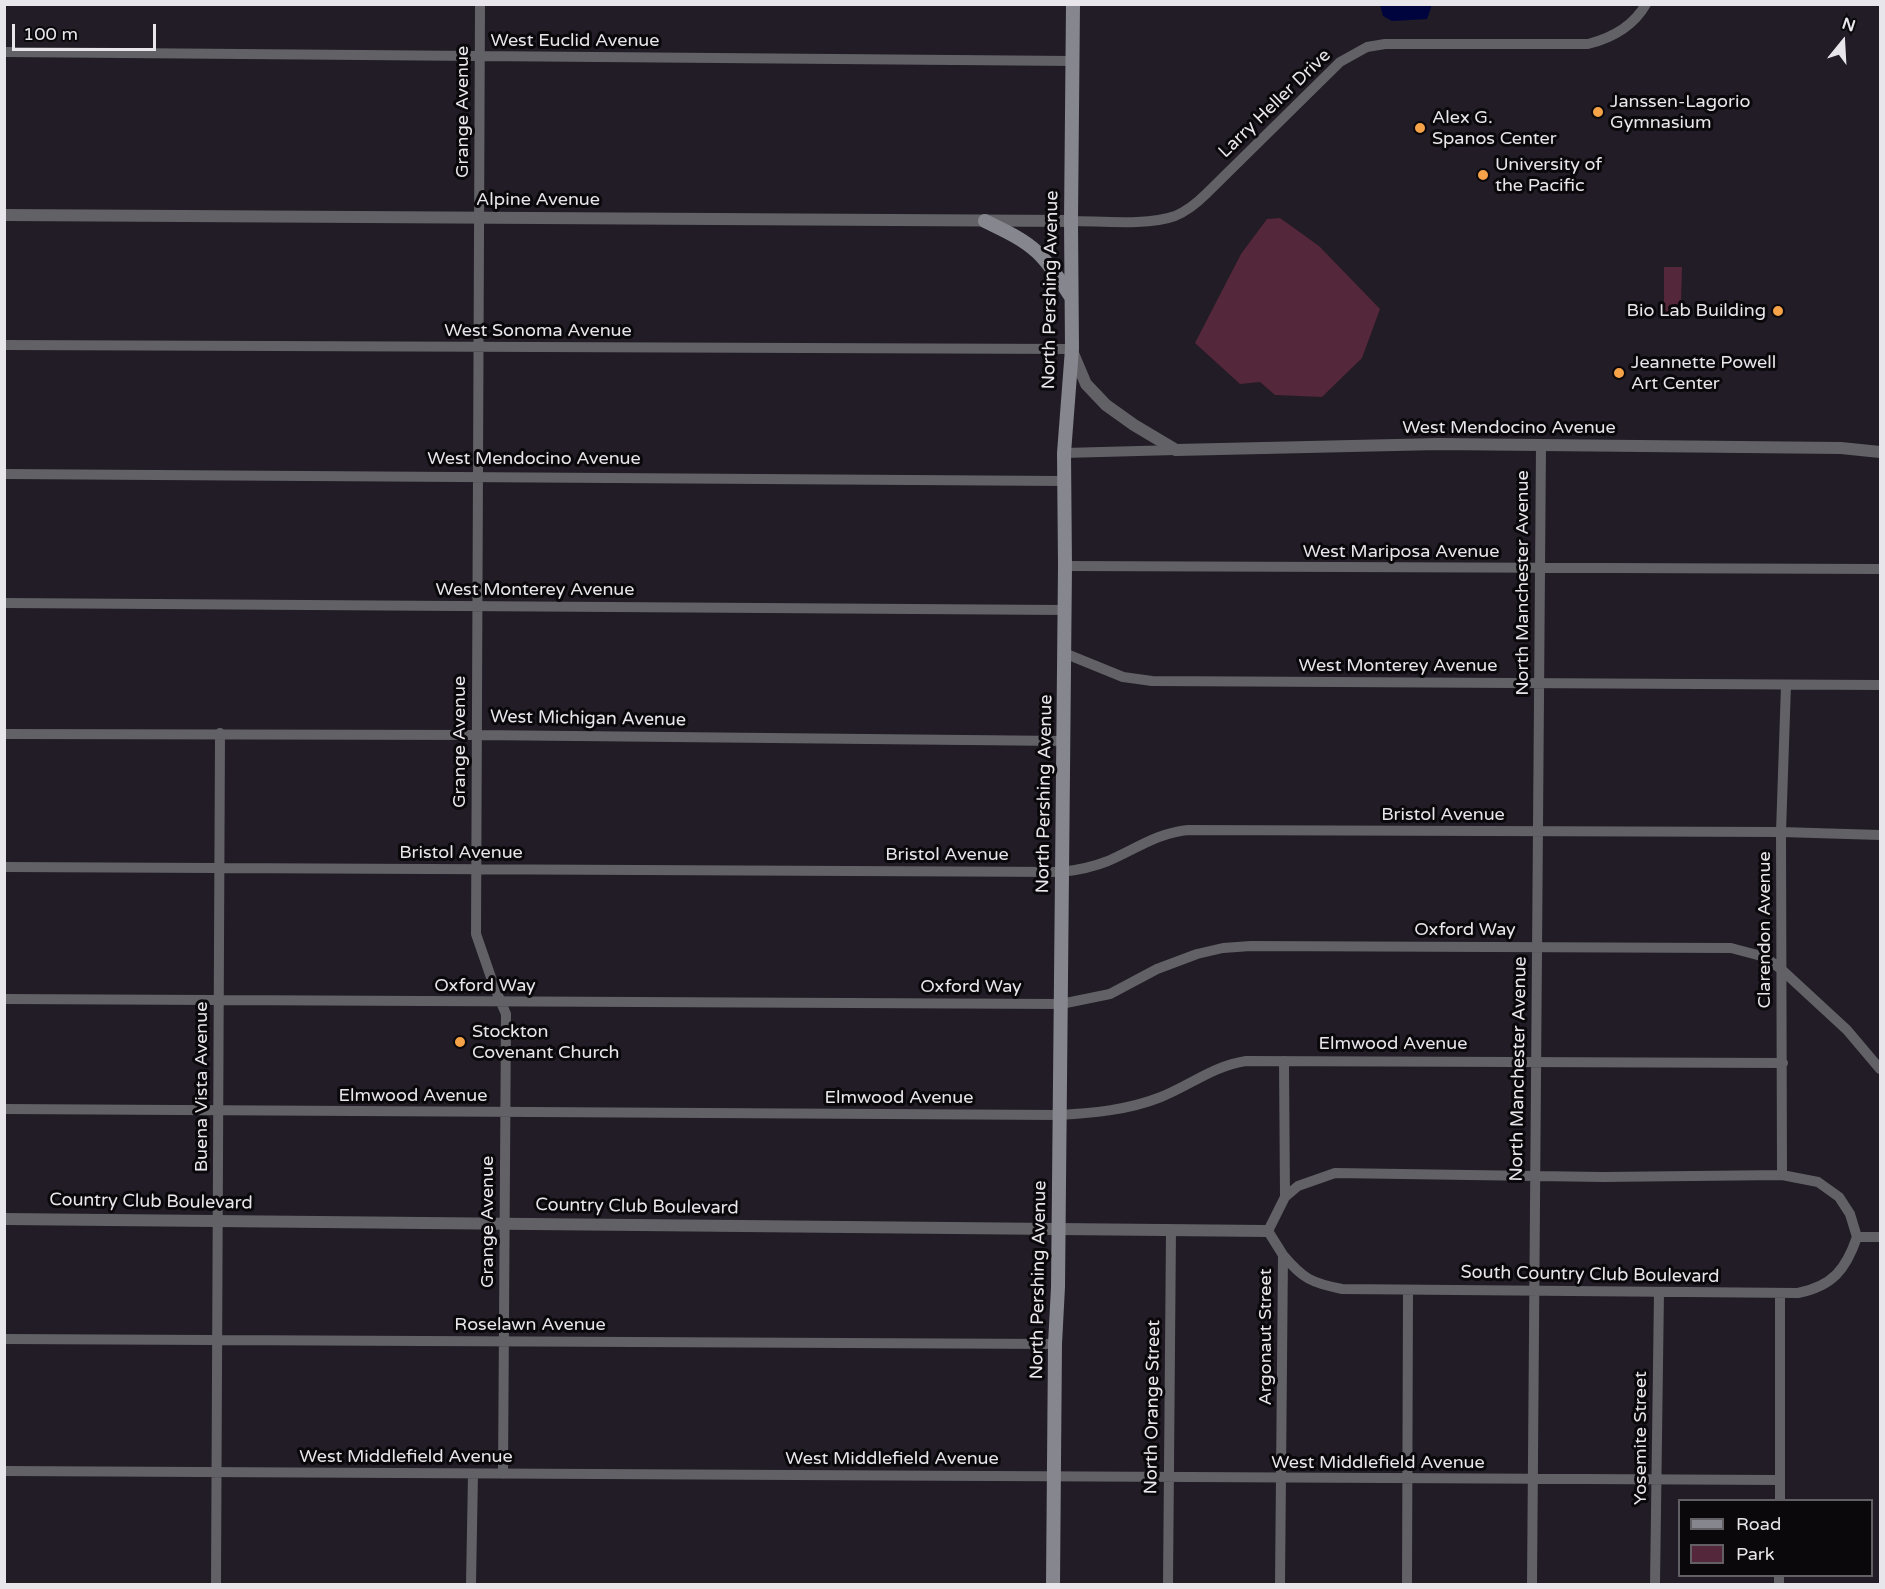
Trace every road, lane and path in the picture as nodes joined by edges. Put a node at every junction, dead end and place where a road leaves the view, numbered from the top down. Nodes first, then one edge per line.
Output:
1 (480, 4) edge
2 (1073, 4) edge
3 (1646, 4) edge
4 (4, 52) edge
5 (480, 57) junction
6 (1073, 61) junction
7 (4, 215) edge
8 (479, 218) junction
9 (985, 221) junction
10 (1071, 221) junction
11 (1071, 297) junction
12 (4, 345) edge
13 (479, 347) junction
14 (1072, 349) junction
15 (1541, 445) junction
16 (1881, 445) edge
17 (1841, 448) junction
18 (1176, 450) junction
19 (1881, 452) edge
20 (1064, 453) junction
21 (4, 474) edge
22 (478, 477) junction
23 (1063, 481) junction
24 (1065, 566) junction
25 (1539, 569) junction
26 (1881, 569) edge
27 (4, 603) edge
28 (477, 606) junction
29 (1065, 610) junction
30 (1064, 653) junction
31 (1539, 684) junction
32 (1786, 685) junction
33 (1881, 686) edge
34 (220, 733) junction
35 (4, 734) edge
36 (477, 735) junction
37 (1063, 741) junction
38 (1537, 832) junction
39 (1781, 832) junction
40 (1881, 835) edge
41 (4, 867) edge
42 (219, 868) junction
43 (476, 870) junction
44 (1062, 872) junction
45 (1537, 947) junction
46 (1782, 970) junction
47 (4, 999) edge
48 (219, 1001) junction
49 (500, 1001) junction
50 (1061, 1004) junction
51 (1284, 1061) junction
52 (1536, 1061) junction
53 (1783, 1063) junction
54 (1881, 1068) edge
55 (4, 1109) edge
56 (218, 1111) junction
57 (505, 1113) junction
58 (1059, 1115) junction
59 (1782, 1174) junction
60 (1535, 1176) junction
61 (1285, 1197) junction
62 (4, 1219) edge
63 (218, 1221) junction
64 (505, 1224) junction
65 (1058, 1229) junction
66 (1171, 1230) junction
67 (1268, 1231) junction
68 (1857, 1237) junction
69 (1881, 1237) edge
70 (1283, 1255) junction
71 (1408, 1290) junction
72 (1534, 1290) junction
73 (1659, 1292) junction
74 (1780, 1293) junction
75 (4, 1339) edge
76 (217, 1341) junction
77 (504, 1342) junction
78 (1055, 1344) junction
79 (4, 1471) edge
80 (216, 1473) junction
81 (473, 1474) junction
82 (503, 1474) junction
83 (1054, 1475) junction
84 (1169, 1478) junction
85 (1282, 1479) junction
86 (1408, 1479) junction
87 (1533, 1480) junction
88 (1780, 1480) junction
89 (1658, 1481) junction
90 (1780, 1499) edge
91 (216, 1584) edge
92 (471, 1584) edge
93 (1053, 1584) edge
94 (1168, 1584) edge
95 (1280, 1584) edge
96 (1407, 1584) edge
97 (1532, 1584) edge
98 (1655, 1584) edge

1 - 5 street, Grange Avenue
2 - 6 main road, North Pershing Avenue
3 - 10 street, Larry Heller Drive
4 - 5 street, West Euclid Avenue
5 - 6 street, West Euclid Avenue
5 - 8 street, Grange Avenue
6 - 10 main road, North Pershing Avenue
7 - 8 street, Alpine Avenue
8 - 9 street, Alpine Avenue
8 - 13 street, Grange Avenue
9 - 10 street, Alpine Avenue
9 - 11 main road
10 - 11 main road, North Pershing Avenue
11 - 14 main road, North Pershing Avenue
12 - 13 street, West Sonoma Avenue
13 - 14 street, West Sonoma Avenue
13 - 22 street, Grange Avenue
14 - 18 street
14 - 20 main road, North Pershing Avenue
15 - 17 street, West Mendocino Avenue
15 - 18 street, West Mendocino Avenue
15 - 25 street, North Manchester Avenue
16 - 17 street, West Mendocino Avenue
17 - 19 street, West Mendocino Avenue
18 - 20 street, West Mendocino Avenue
20 - 23 main road, North Pershing Avenue
21 - 22 street, West Mendocino Avenue
22 - 23 street, West Mendocino Avenue
22 - 28 street, Grange Avenue
23 - 24 main road, North Pershing Avenue
24 - 25 street, West Mariposa Avenue
24 - 29 main road, North Pershing Avenue
25 - 26 street, West Mariposa Avenue
25 - 31 street, North Manchester Avenue
27 - 28 street, West Monterey Avenue
28 - 29 street, West Monterey Avenue
28 - 36 street, Grange Avenue
29 - 30 main road, North Pershing Avenue
30 - 31 street, West Monterey Avenue
30 - 37 main road, North Pershing Avenue
31 - 32 street, West Monterey Avenue
31 - 38 street, North Manchester Avenue
32 - 33 street, West Monterey Avenue
32 - 39 street, Clarendon Avenue
34 - 35 street, West Michigan Avenue
34 - 36 street, West Michigan Avenue
34 - 42 street, Buena Vista Avenue
36 - 37 street, West Michigan Avenue
36 - 43 street, Grange Avenue
37 - 44 main road, North Pershing Avenue
38 - 39 street, Bristol Avenue
38 - 44 street, Bristol Avenue
38 - 45 street, North Manchester Avenue
39 - 40 street, Bristol Avenue
39 - 46 street, Clarendon Avenue
41 - 42 street, Bristol Avenue
42 - 43 street, Bristol Avenue
42 - 48 street, Buena Vista Avenue
43 - 44 street, Bristol Avenue
43 - 49 street, Grange Avenue
44 - 50 main road, North Pershing Avenue
45 - 46 street, Oxford Way
45 - 50 street, Oxford Way
45 - 52 street, North Manchester Avenue
46 - 53 street, Clarendon Avenue
46 - 54 street, Oxford Way
47 - 48 street, Oxford Way
48 - 49 street, Oxford Way
48 - 56 street, Buena Vista Avenue
49 - 50 street, Oxford Way
49 - 57 street, Grange Avenue
50 - 58 main road, North Pershing Avenue
51 - 52 street, Elmwood Avenue
51 - 58 street, Elmwood Avenue
51 - 61 street
52 - 53 street, Elmwood Avenue
52 - 60 street, North Manchester Avenue
53 - 59 street, Clarendon Avenue
55 - 56 street, Elmwood Avenue
56 - 57 street, Elmwood Avenue
56 - 63 street, Buena Vista Avenue
57 - 58 street, Elmwood Avenue
57 - 64 street, Grange Avenue
58 - 65 main road, North Pershing Avenue
59 - 60 street
59 - 68 street
60 - 61 street
60 - 72 street, North Manchester Avenue
61 - 67 street
62 - 63 street, Country Club Boulevard
63 - 64 street, Country Club Boulevard
63 - 76 street, Buena Vista Avenue
64 - 65 street, Country Club Boulevard
64 - 77 street, Grange Avenue
65 - 66 street, Country Club Boulevard
65 - 78 main road, North Pershing Avenue
66 - 67 street, Country Club Boulevard
66 - 84 street, North Orange Street
67 - 70 street, Argonaut Street
68 - 69 street
68 - 74 street, South Country Club Boulevard
70 - 71 street, South Country Club Boulevard
70 - 85 street, Argonaut Street
71 - 72 street, South Country Club Boulevard
71 - 86 street
72 - 73 street, South Country Club Boulevard
72 - 87 street, North Manchester Avenue
73 - 74 street, South Country Club Boulevard
73 - 89 street, Yosemite Street
74 - 88 street
75 - 76 street, Roselawn Avenue
76 - 77 street, Roselawn Avenue
76 - 80 street, Buena Vista Avenue
77 - 78 street, Roselawn Avenue
77 - 82 street, Grange Avenue
78 - 83 main road, North Pershing Avenue
79 - 80 street, West Middlefield Avenue
80 - 81 street, West Middlefield Avenue
80 - 91 street, Buena Vista Avenue
81 - 82 street, West Middlefield Avenue
81 - 92 street
82 - 83 street, West Middlefield Avenue
83 - 84 street, West Middlefield Avenue
83 - 93 main road, North Pershing Avenue
84 - 85 street, West Middlefield Avenue
84 - 94 street, North Orange Street
85 - 86 street, West Middlefield Avenue
85 - 95 street, Argonaut Street
86 - 87 street, West Middlefield Avenue
86 - 96 street
87 - 89 street, West Middlefield Avenue
87 - 97 street, North Manchester Avenue
88 - 89 street, West Middlefield Avenue
88 - 90 street
89 - 98 street, Yosemite Street

